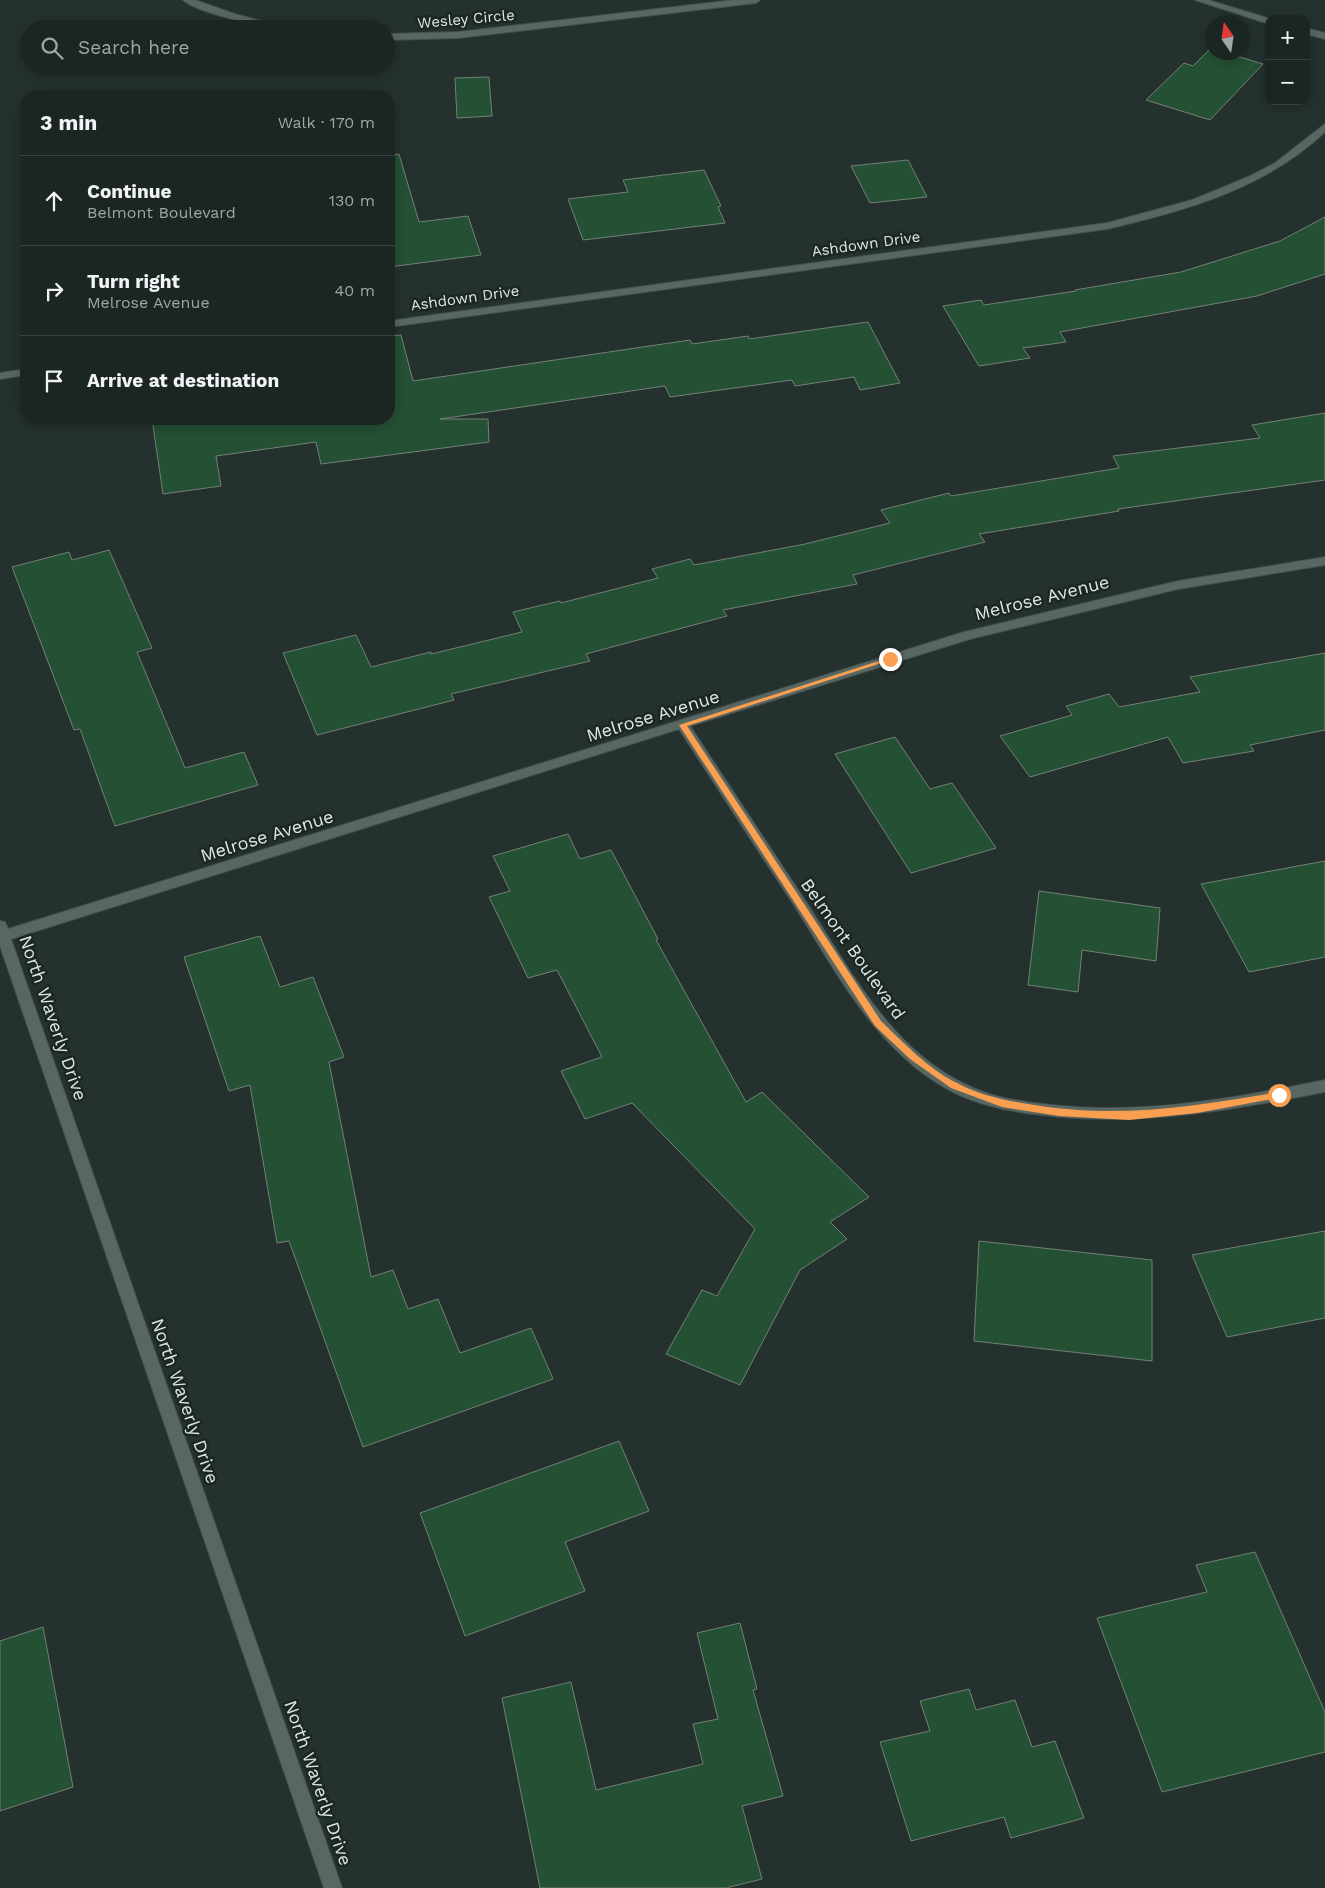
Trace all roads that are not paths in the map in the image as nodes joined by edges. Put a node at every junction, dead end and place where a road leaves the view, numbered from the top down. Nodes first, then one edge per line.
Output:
1 (188, 0) edge
2 (756, 0) edge
3 (1199, 0) edge
4 (250, 20) edge
5 (1265, 20) edge
6 (1310, 32) edge
7 (1325, 36) edge
8 (395, 37) edge
9 (1325, 127) edge
10 (395, 323) edge
11 (20, 373) edge
12 (0, 376) edge
13 (1325, 561) edge
14 (683, 725) junction
15 (1, 933) edge
16 (1325, 1086) edge
17 (333, 1888) edge

1 - 4 street
2 - 8 street, Wesley Circle
3 - 5 street
6 - 7 street
9 - 10 street, Ashdown Drive
11 - 12 street
13 - 14 street, Melrose Avenue
14 - 15 street, Melrose Avenue
14 - 16 street, Belmont Boulevard
15 - 17 street, North Waverly Drive

